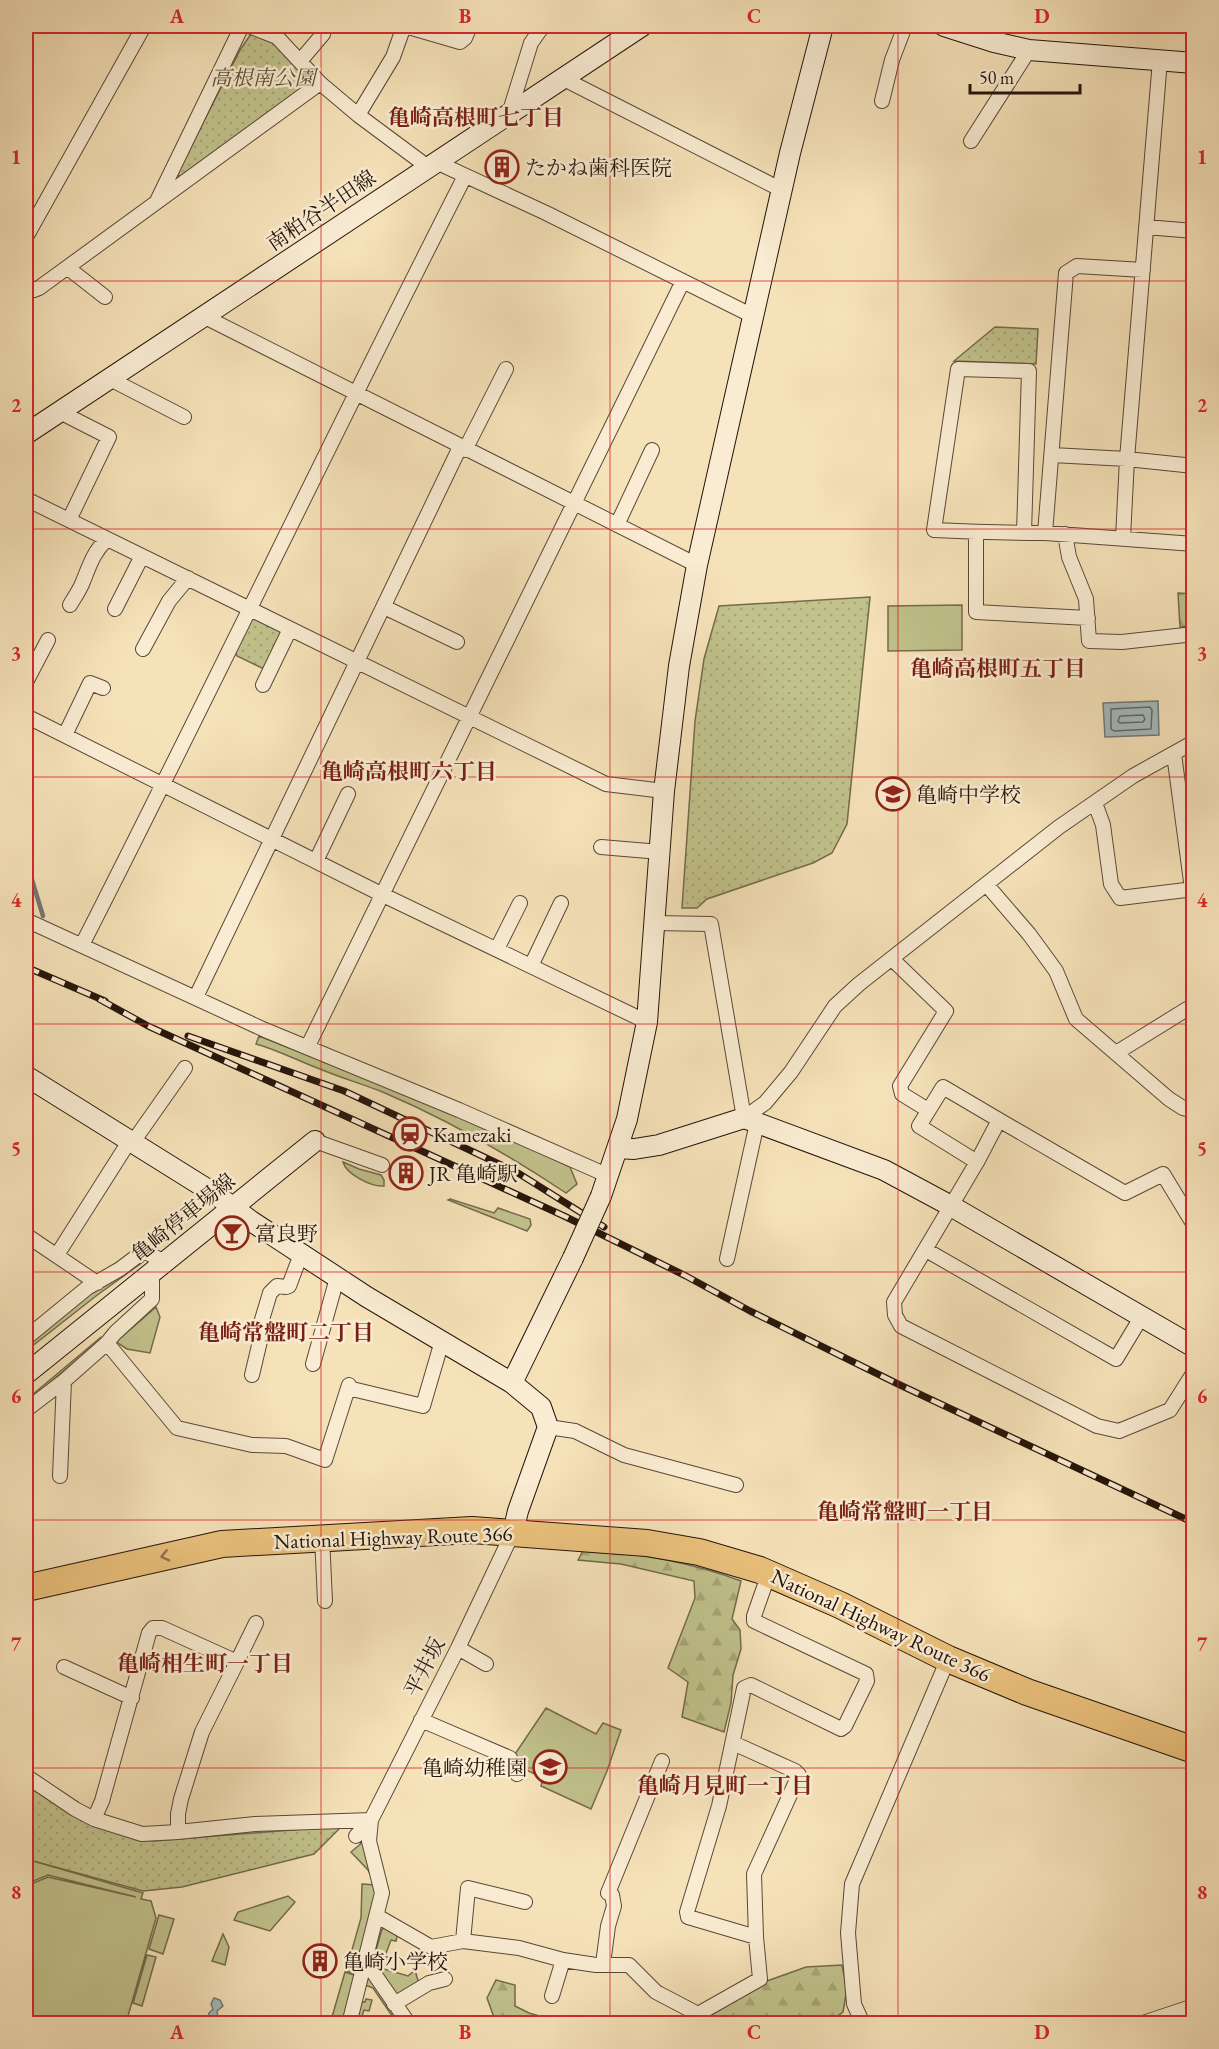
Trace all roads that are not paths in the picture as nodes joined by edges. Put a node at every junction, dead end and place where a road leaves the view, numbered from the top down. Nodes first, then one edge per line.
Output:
1 (144, 26) edge
2 (242, 26) edge
3 (249, 26) edge
4 (326, 26) edge
5 (404, 26) edge
6 (470, 26) edge
7 (543, 26) edge
8 (638, 26) edge
9 (823, 26) edge
10 (905, 26) edge
11 (949, 26) edge
12 (1029, 50) junction
13 (301, 60) junction
14 (1160, 60) junction
15 (1194, 63) edge
16 (562, 78) junction
17 (320, 83) junction
18 (882, 101) dead end
19 (509, 114) junction
20 (358, 115) junction
21 (971, 141) dead end
22 (432, 165) junction
23 (465, 176) junction
24 (782, 190) junction
25 (157, 201) junction
26 (1146, 227) junction
27 (1194, 231) edge
28 (26, 237) edge
29 (68, 268) junction
30 (1143, 270) junction
31 (684, 281) junction
32 (26, 287) edge
33 (105, 297) dead end
34 (753, 316) junction
35 (205, 317) junction
36 (506, 369) dead end
37 (110, 379) junction
38 (355, 393) junction
39 (60, 412) junction
40 (184, 417) dead end
41 (26, 434) edge
42 (463, 449) junction
43 (652, 450) dead end
44 (1052, 455) junction
45 (1127, 459) junction
46 (1194, 466) edge
47 (27, 504) edge
48 (574, 504) junction
49 (69, 520) junction
50 (617, 525) junction
51 (976, 532) junction
52 (1024, 533) junction
53 (1045, 533) junction
54 (1065, 534) junction
55 (1123, 538) junction
56 (107, 539) junction
57 (1194, 544) edge
58 (142, 556) junction
59 (697, 566) junction
60 (188, 579) junction
61 (70, 604) dead end
62 (384, 607) junction
63 (249, 608) junction
64 (115, 609) dead end
65 (1088, 618) junction
66 (290, 629) junction
67 (1194, 634) edge
68 (48, 640) dead end
69 (457, 642) dead end
70 (144, 649) dead end
71 (357, 662) junction
72 (26, 682) edge
73 (263, 685) dead end
74 (103, 688) dead end
75 (26, 716) edge
76 (470, 717) junction
77 (65, 735) junction
78 (1194, 742) edge
79 (1174, 754) junction
80 (163, 785) junction
81 (664, 791) junction
82 (348, 794) dead end
83 (1095, 803) junction
84 (272, 838) junction
85 (601, 847) dead end
86 (660, 852) junction
87 (316, 861) junction
88 (986, 884) junction
89 (1193, 889) edge
90 (383, 895) junction
91 (520, 903) dead end
92 (561, 903) dead end
93 (26, 920) edge
94 (655, 923) junction
95 (82, 945) junction
96 (496, 950) junction
97 (892, 959) junction
98 (531, 966) junction
99 (196, 997) junction
100 (1194, 1018) edge
101 (647, 1022) junction
102 (308, 1046) junction
103 (1116, 1053) junction
104 (185, 1068) dead end
105 (28, 1081) edge
106 (928, 1110) junction
107 (1194, 1111) edge
108 (751, 1120) junction
109 (999, 1120) junction
110 (132, 1141) junction
111 (315, 1141) joint
112 (618, 1148) junction
113 (977, 1162) junction
114 (382, 1165) dead end
115 (609, 1176) junction
116 (951, 1206) junction
117 (232, 1207) junction
118 (1194, 1225) edge
119 (26, 1235) edge
120 (926, 1250) junction
121 (301, 1254) junction
122 (57, 1255) junction
123 (727, 1259) dead end
124 (159, 1268) junction
125 (337, 1278) junction
126 (97, 1283) junction
127 (1142, 1316) junction
128 (26, 1338) edge
129 (442, 1341) junction
130 (107, 1343) junction
131 (1194, 1347) edge
132 (313, 1364) dead end
133 (1194, 1372) edge
134 (26, 1374) edge
135 (252, 1375) dead end
136 (64, 1381) junction
137 (512, 1383) junction
138 (26, 1410) edge
139 (548, 1427) junction
140 (60, 1476) dead end
141 (736, 1485) dead end
142 (513, 1532) junction
143 (322, 1537) junction
144 (768, 1573) junction
145 (26, 1588) edge
146 (325, 1601) dead end
147 (256, 1623) dead end
148 (458, 1648) junction
149 (948, 1659) junction
150 (237, 1662) junction
151 (486, 1664) dead end
152 (64, 1666) dead end
153 (132, 1698) junction
154 (421, 1720) junction
155 (733, 1743) junction
156 (1194, 1750) edge
157 (662, 1761) dead end
158 (517, 1774) dead end
159 (26, 1776) edge
160 (94, 1819) junction
161 (371, 1820) junction
162 (178, 1832) junction
163 (356, 1836) dead end
164 (525, 1902) dead end
165 (376, 1916) junction
166 (756, 1938) junction
167 (463, 1941) junction
168 (563, 1960) junction
169 (366, 1962) junction
170 (603, 1964) junction
171 (445, 1979) dead end
172 (552, 1996) dead end
173 (394, 2004) junction
174 (1194, 2006) edge
175 (349, 2024) edge
176 (409, 2024) edge
177 (862, 2024) edge
178 (1140, 2024) edge

1 - 28 street
2 - 25 street
3 - 13 street
4 - 13 street
5 - 6 street
5 - 20 street
7 - 19 street
8 - 16 street, 南粕谷半田線
9 - 24 street
10 - 18 street
11 - 12 street
12 - 14 street
12 - 21 street
13 - 17 street
14 - 15 street
14 - 26 street
16 - 19 street, 南粕谷半田線
16 - 24 street
17 - 20 street
17 - 25 street
19 - 22 street, 南粕谷半田線
20 - 22 street
22 - 23 street
22 - 35 street, 南粕谷半田線
23 - 31 street
23 - 38 street
24 - 34 street
25 - 29 street
26 - 27 street
26 - 30 street
29 - 32 street
29 - 33 street
30 - 44 street
30 - 45 street
31 - 34 street
31 - 48 street
34 - 59 street
35 - 37 street, 南粕谷半田線
35 - 38 street
36 - 42 street
37 - 39 street, 南粕谷半田線
37 - 40 street
38 - 42 street
38 - 63 street
39 - 41 street, 南粕谷半田線
39 - 49 street
42 - 48 street
42 - 62 street
43 - 50 street
44 - 45 street
44 - 53 street
45 - 46 street
45 - 55 street
47 - 49 street
48 - 50 street
48 - 76 street
49 - 56 street
50 - 59 street
51 - 52 street
51 - 52 street
51 - 65 street
52 - 53 street
53 - 54 street
54 - 55 street
54 - 65 street
55 - 57 street
56 - 58 street
56 - 61 street
58 - 60 street
58 - 64 street
59 - 81 street
60 - 63 street
60 - 70 street
62 - 69 street
62 - 71 street
63 - 66 street
63 - 80 street
65 - 67 street
66 - 71 street
66 - 73 street
68 - 72 street
71 - 76 street
71 - 84 street
74 - 77 street
75 - 77 street
76 - 81 street
76 - 90 street
77 - 80 street
78 - 79 street
79 - 83 street
79 - 89 street
80 - 84 street
80 - 95 street
81 - 86 street
82 - 87 street
83 - 88 street
83 - 89 street
84 - 87 street
84 - 99 street
85 - 86 street
86 - 94 street
87 - 90 street
88 - 97 street
88 - 103 street
90 - 96 street
90 - 102 street
91 - 96 street
92 - 98 street
93 - 95 street
94 - 101 street
94 - 108 street
95 - 99 street
96 - 98 street
97 - 106 street
97 - 108 street
98 - 101 street
99 - 102 street
100 - 103 street
101 - 112 street
102 - 115 street
103 - 107 street
104 - 110 street
105 - 110 street
106 - 109 street
106 - 113 street
108 - 112 street
108 - 116 street
108 - 123 street
109 - 113 street
109 - 118 street
110 - 117 street
110 - 122 street
111 - 114 street, 亀崎停車場線
111 - 117 street, 亀崎停車場線
112 - 115 street
113 - 116 street
115 - 137 street, bridge
116 - 120 street
116 - 127 street
117 - 121 street
117 - 124 street, 亀崎停車場線
119 - 122 street
120 - 127 street
120 - 133 street
121 - 125 street
121 - 135 street
122 - 126 street
124 - 126 street
124 - 130 street
124 - 134 street, 亀崎停車場線
125 - 129 street
125 - 132 street
126 - 128 street
127 - 131 street
129 - 130 street
129 - 137 street
130 - 136 street
136 - 138 street
136 - 140 street
137 - 139 street
139 - 141 street
139 - 142 street
142 - 143 highway, National Highway Route 366
142 - 144 highway, National Highway Route 366
142 - 148 street, 平井坂
143 -> 145 highway, National Highway Route 366
143 - 146 street
144 - 149 highway, National Highway Route 366
144 - 155 street
147 - 150 street
148 - 151 street
148 - 154 street, 平井坂
149 - 156 highway, National Highway Route 366
149 - 177 street
150 - 153 street
150 - 162 street
152 - 153 street
153 - 160 street
154 - 158 street
154 - 161 street, 平井坂
155 - 166 street
155 - 166 street
157 - 170 street
159 - 160 street
160 - 162 street
161 - 162 street
161 - 163 street
161 - 165 street
164 - 167 street
165 - 167 street
165 - 169 street
166 - 170 street
167 - 168 street
168 - 170 street
168 - 172 street
169 - 173 street
169 - 175 street
171 - 173 street
173 - 176 street
174 - 178 street

